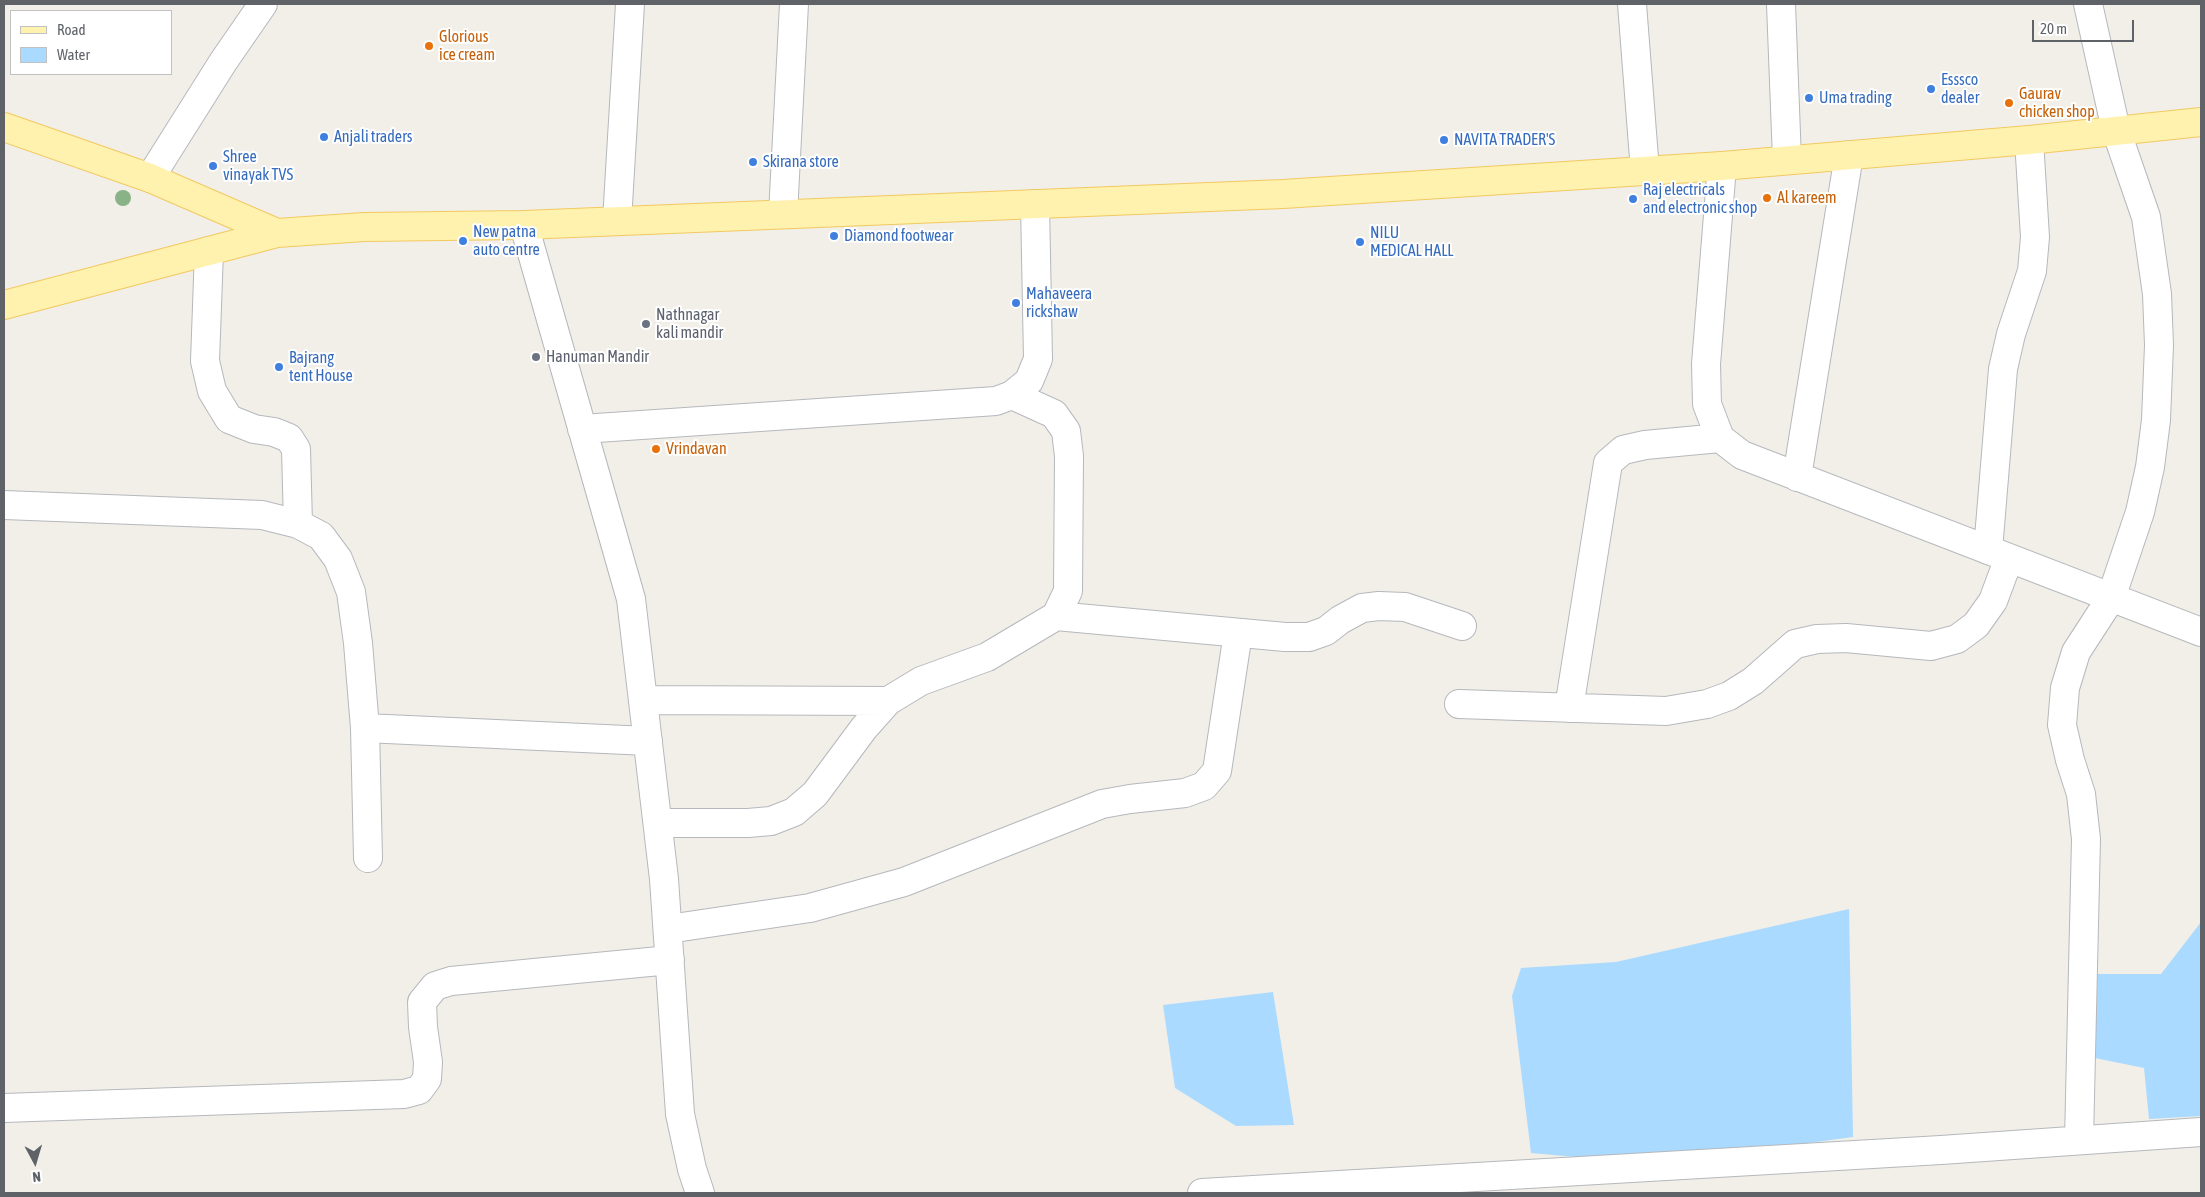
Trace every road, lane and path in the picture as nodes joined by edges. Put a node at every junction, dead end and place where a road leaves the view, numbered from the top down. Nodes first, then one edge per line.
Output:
1 (262, 4) edge
2 (630, 4) edge
3 (794, 4) edge
4 (1632, 4) edge
5 (1781, 4) edge
6 (2088, 4) edge
7 (2201, 122) edge
8 (4, 128) edge
9 (2116, 130) junction
10 (2029, 140) junction
11 (1849, 155) junction
12 (1787, 160) junction
13 (1722, 166) junction
14 (1645, 171) junction
15 (150, 178) junction
16 (1036, 204) junction
17 (783, 214) junction
18 (617, 221) junction
19 (524, 224) junction
20 (276, 234) junction
21 (210, 251) junction
22 (4, 305) edge
23 (1012, 394) junction
24 (582, 430) junction
25 (1720, 438) junction
26 (1797, 477) junction
27 (4, 505) edge
28 (298, 524) junction
29 (1999, 554) junction
30 (2111, 598) junction
31 (1056, 616) junction
32 (1462, 626) dead end
33 (2201, 632) edge
34 (1238, 633) junction
35 (643, 700) junction
36 (888, 701) junction
37 (1459, 704) dead end
38 (1569, 708) junction
39 (365, 728) junction
40 (648, 741) junction
41 (658, 823) junction
42 (368, 858) dead end
43 (668, 929) junction
44 (670, 960) junction
45 (4, 1108) edge
46 (2201, 1132) edge
47 (2079, 1140) junction
48 (700, 1193) edge
49 (1202, 1193) edge

1 - 15 street
2 - 18 street
3 - 17 street
4 - 14 street
5 - 12 street
6 - 9 street
7 - 9 main road
8 - 15 main road
9 - 10 main road
9 - 30 street
10 - 11 main road
10 - 29 street
11 - 12 main road
11 - 26 street
12 - 13 main road
13 - 14 main road
13 - 25 street
14 - 16 main road
15 - 20 main road
16 - 17 main road
16 - 23 street
17 - 18 main road
18 - 19 main road
19 - 20 main road
19 - 24 street
20 - 21 main road
21 - 22 main road
21 - 28 street
23 - 24 street
23 - 31 street
24 - 35 street
25 - 26 street
25 - 38 street
26 - 29 street
27 - 28 street
28 - 39 street
29 - 30 street
29 - 38 street
30 - 33 street
30 - 47 street
31 - 34 street
31 - 36 street
32 - 34 street
34 - 43 street
35 - 36 street
35 - 40 street
36 - 41 street
37 - 38 street
39 - 40 street
39 - 42 street
40 - 41 street
41 - 43 street
43 - 44 street
44 - 45 street
44 - 48 street
46 - 47 street
47 - 49 street

